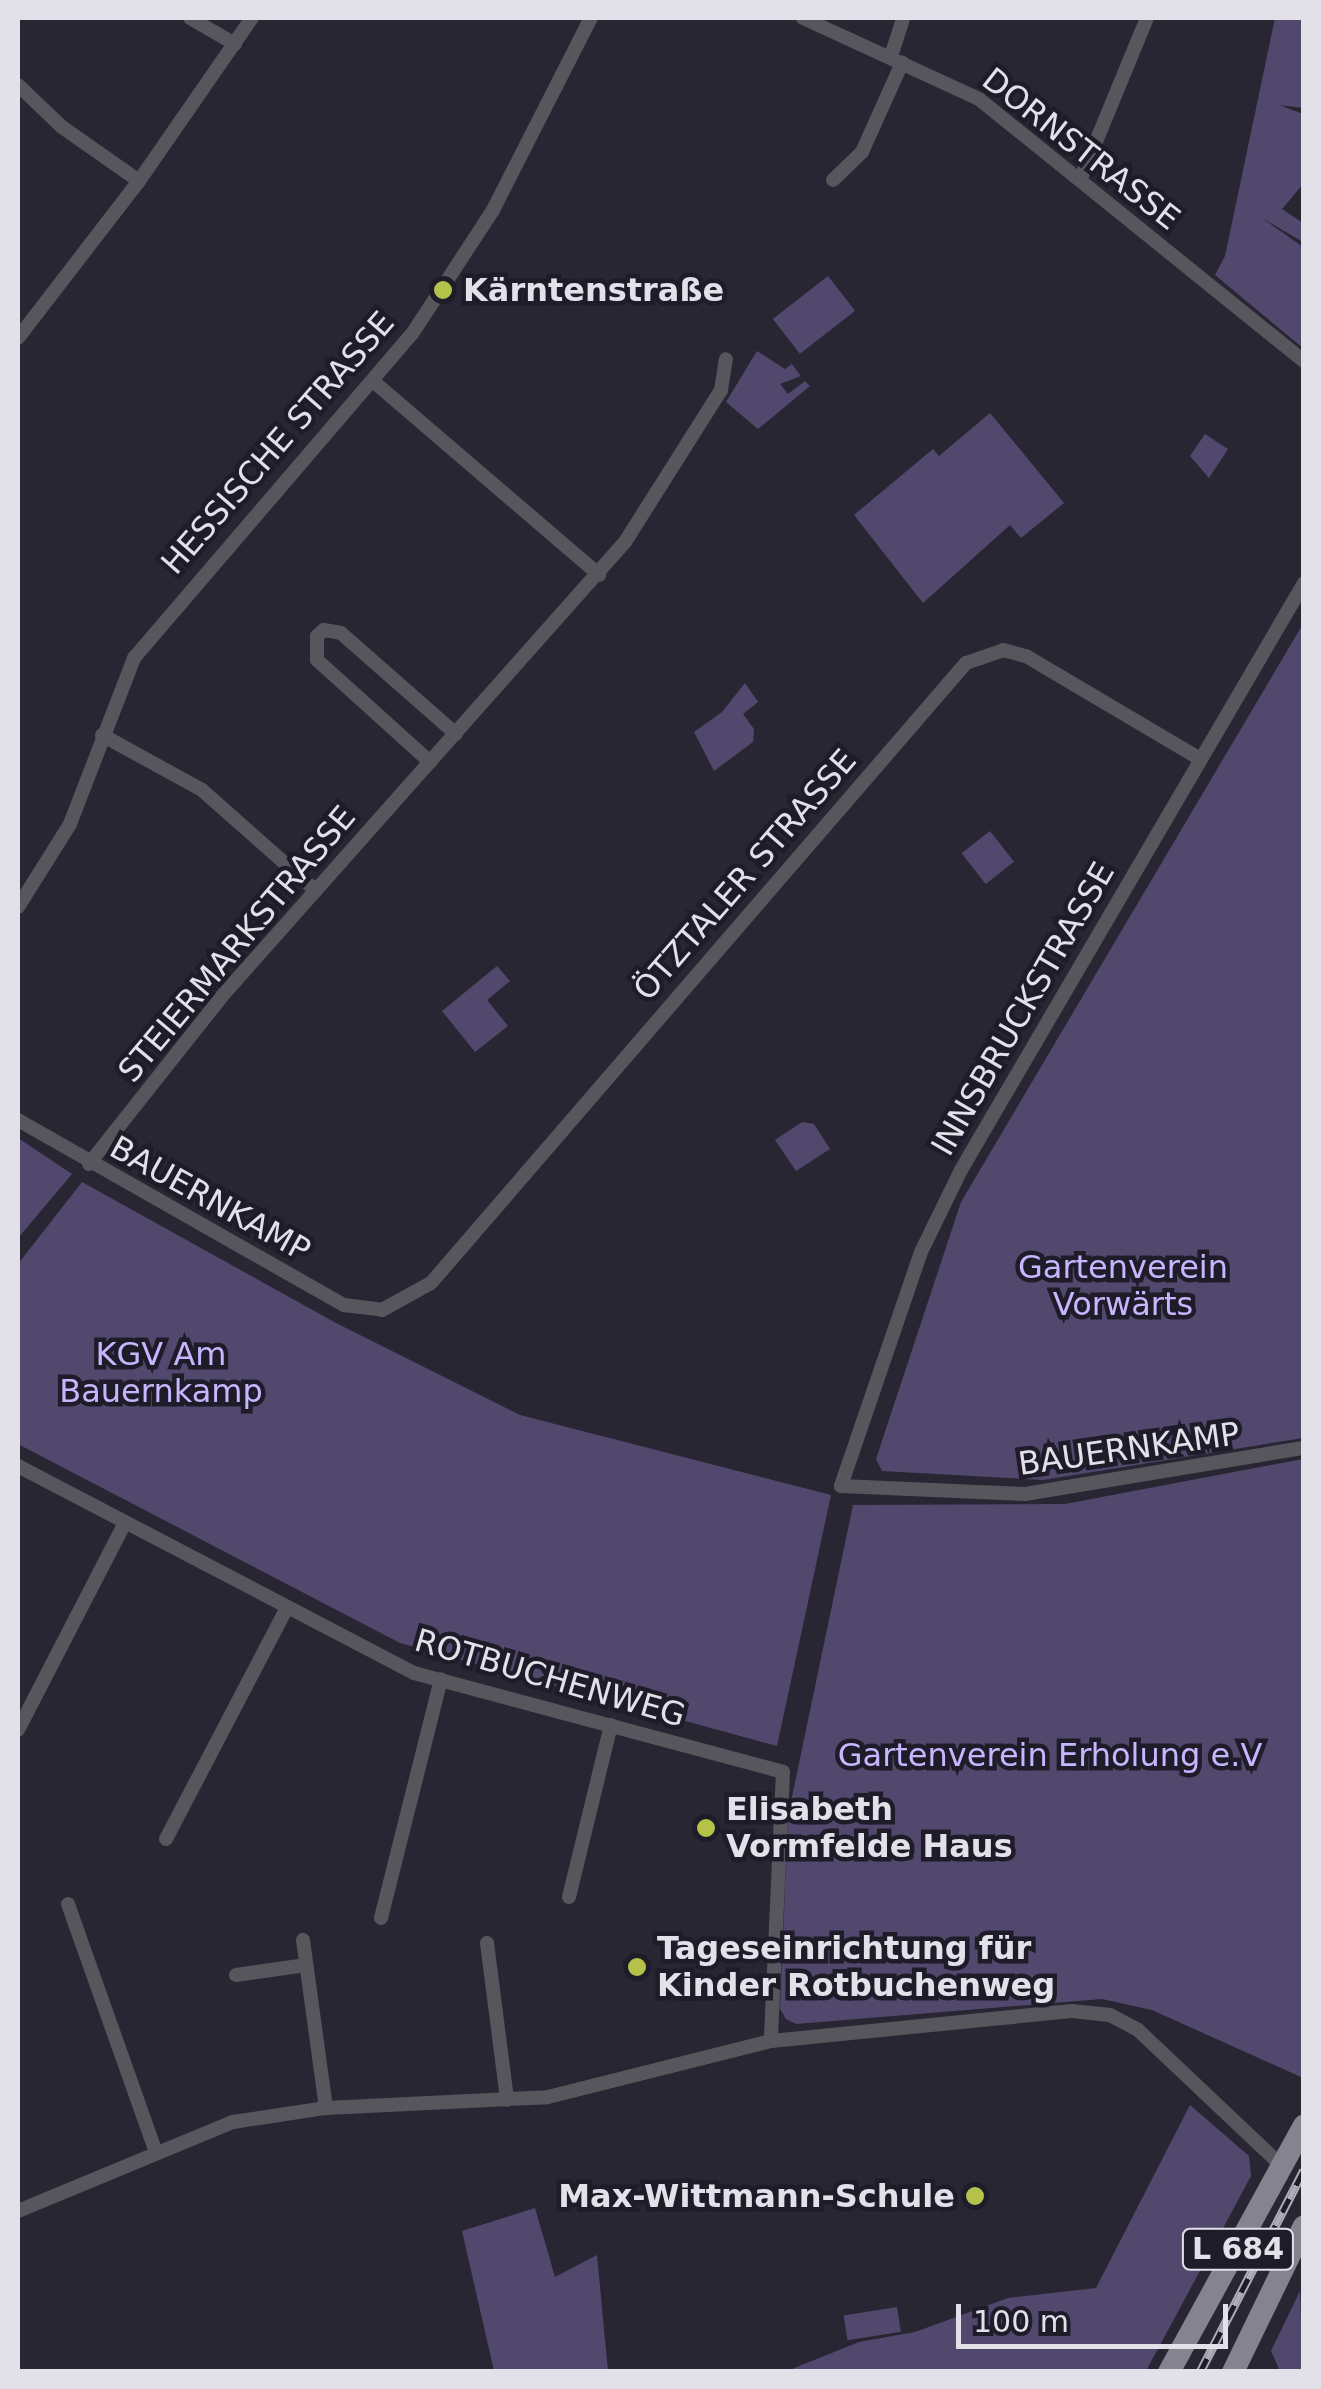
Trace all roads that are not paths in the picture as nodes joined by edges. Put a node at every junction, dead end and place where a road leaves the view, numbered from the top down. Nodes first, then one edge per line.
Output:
1 (190, 18) edge
2 (252, 18) edge
3 (591, 18) edge
4 (802, 18) edge
5 (903, 18) edge
6 (1147, 18) edge
7 (235, 44) junction
8 (896, 60) junction
9 (18, 85) edge
10 (1081, 178) junction
11 (832, 180) dead end
12 (139, 181) junction
13 (18, 338) edge
14 (726, 359) dead end
15 (1304, 361) edge
16 (374, 381) junction
17 (599, 575) junction
18 (1304, 583) edge
19 (456, 734) junction
20 (102, 736) junction
21 (1200, 759) junction
22 (430, 762) junction
23 (316, 891) junction
24 (18, 907) edge
25 (18, 1120) edge
26 (89, 1164) junction
27 (382, 1310) joint
28 (1304, 1448) edge
29 (18, 1466) edge
30 (841, 1486) joint
31 (125, 1523) junction
32 (287, 1608) junction
33 (441, 1679) junction
34 (610, 1725) junction
35 (18, 1730) edge
36 (166, 1839) dead end
37 (569, 1897) dead end
38 (68, 1904) dead end
39 (381, 1918) dead end
40 (303, 1940) dead end
41 (487, 1944) dead end
42 (306, 1964) junction
43 (236, 1975) dead end
44 (772, 2041) junction
45 (508, 2100) junction
46 (326, 2108) junction
47 (1304, 2125) edge
48 (155, 2150) junction
49 (1283, 2167) junction
50 (18, 2210) edge
51 (1304, 2226) edge
52 (1169, 2372) edge
53 (1233, 2372) edge

1 - 7 street
2 - 7 street
3 - 16 street, HESSISCHE STRASSE
4 - 8 street, DORNSTRASSE
5 - 8 street
6 - 10 street
7 - 12 street
8 - 10 street, DORNSTRASSE
8 - 11 street
9 - 12 street
10 - 15 street, DORNSTRASSE
12 - 13 street
14 - 17 street, STEIERMARKSTRASSE
16 - 17 street
16 - 20 street, HESSISCHE STRASSE
17 - 19 street, STEIERMARKSTRASSE
18 - 21 street, INNSBRUCKSTRASSE
19 - 22 street, STEIERMARKSTRASSE
19 - 22 street
20 - 23 street
20 - 24 street, HESSISCHE STRASSE
21 - 27 street, ÖTZTALER STRASSE
21 - 30 street, INNSBRUCKSTRASSE
22 - 23 street, STEIERMARKSTRASSE
23 - 26 street, STEIERMARKSTRASSE
25 - 26 street, BAUERNKAMP
26 - 27 street, BAUERNKAMP
28 - 30 street, BAUERNKAMP
29 - 31 street, ROTBUCHENWEG
31 - 32 street, ROTBUCHENWEG
31 - 35 street
32 - 33 street, ROTBUCHENWEG
32 - 36 street
33 - 34 street, ROTBUCHENWEG
33 - 39 street
34 - 37 street
34 - 44 street, ROTBUCHENWEG
38 - 48 street
40 - 42 street
41 - 45 street
42 - 43 street
42 - 46 street
44 - 45 street
44 - 49 street
45 - 46 street
46 - 48 street
47 - 49 main road, L 684
48 - 50 street
49 - 52 main road, L 684
51 - 53 main road, L 684

